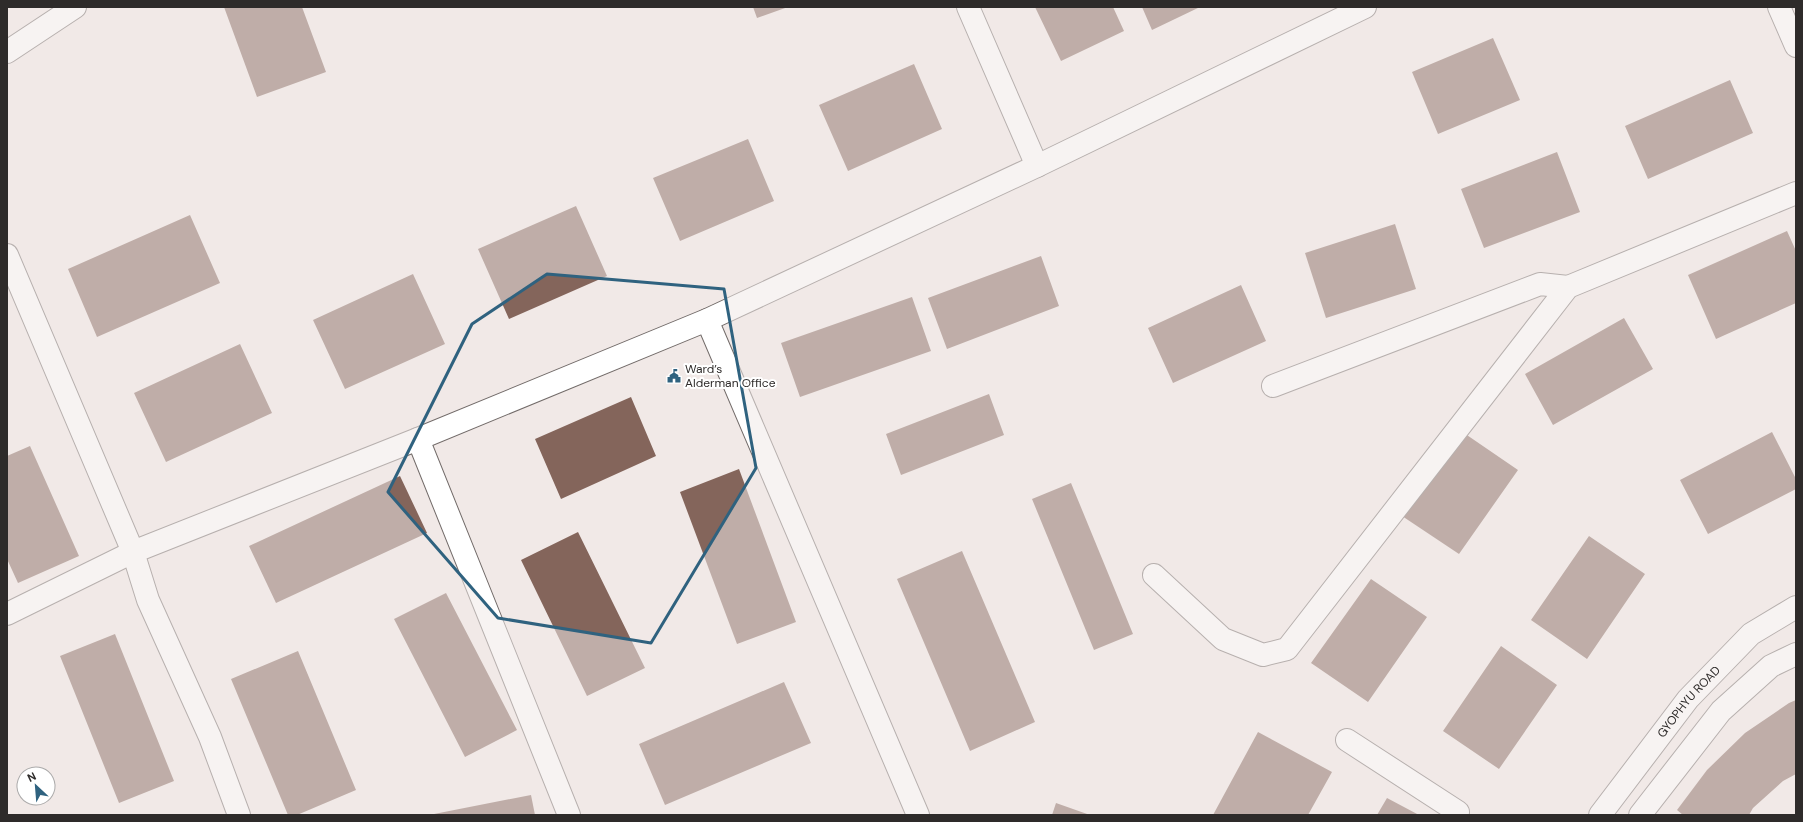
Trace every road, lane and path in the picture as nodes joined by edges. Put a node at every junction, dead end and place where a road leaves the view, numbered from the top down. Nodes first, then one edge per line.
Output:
1 (75, 7) edge
2 (968, 7) edge
3 (1365, 7) edge
4 (1779, 7) edge
5 (1796, 46) edge
6 (7, 52) edge
7 (1037, 166) junction
8 (1796, 193) edge
9 (7, 255) edge
10 (1568, 287) junction
11 (707, 320) junction
12 (1273, 386) dead end
13 (418, 439) junction
14 (133, 552) junction
15 (1154, 575) dead end
16 (1796, 607) edge
17 (7, 614) edge
18 (1796, 654) edge
19 (1347, 740) dead end
20 (913, 814) edge
21 (239, 815) edge
22 (569, 815) edge
23 (1457, 815) edge
24 (1600, 815) edge
25 (1640, 815) edge

1 - 6 street
2 - 7 street
3 - 7 street
4 - 5 street
7 - 11 street
8 - 10 street
9 - 14 street
10 - 12 street
10 - 15 street
11 - 13 street
11 - 20 street
13 - 14 street
13 - 22 street
14 - 17 street
14 - 21 street
16 - 24 street, GYOPHYU ROAD
18 - 25 street
19 - 23 street

